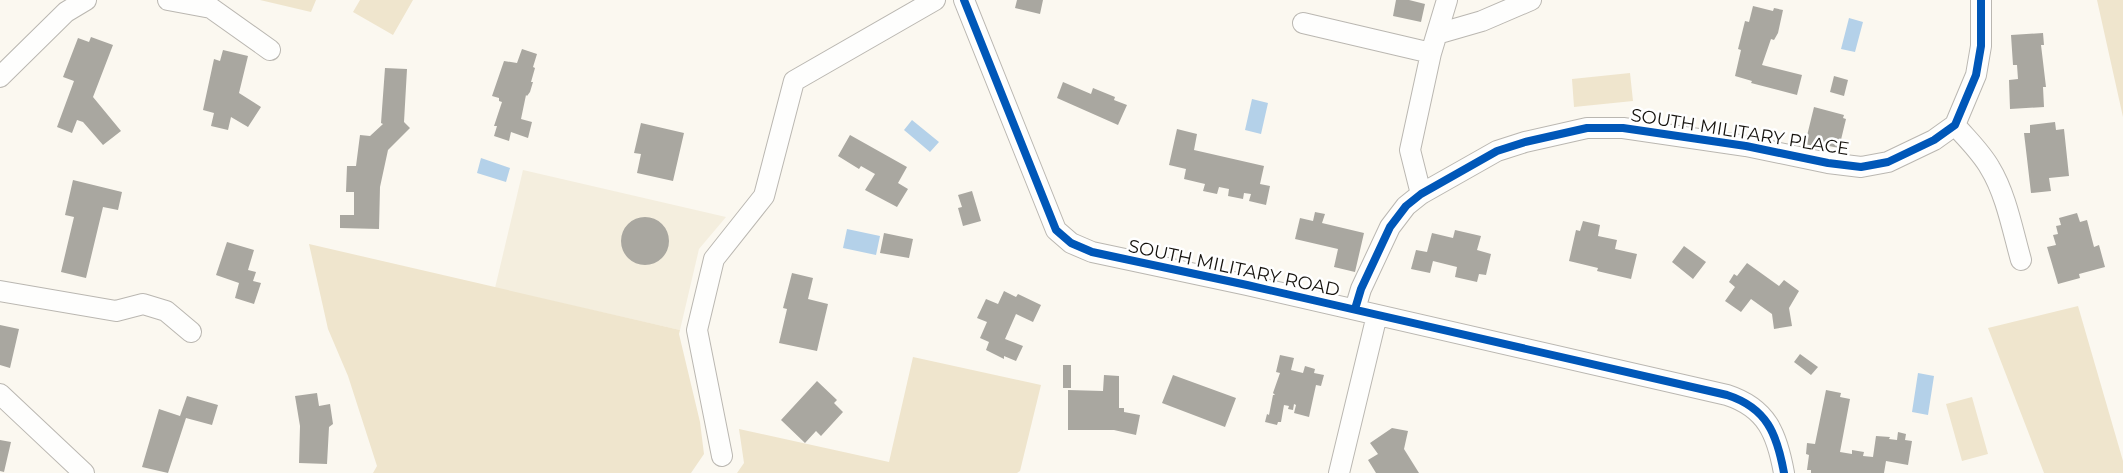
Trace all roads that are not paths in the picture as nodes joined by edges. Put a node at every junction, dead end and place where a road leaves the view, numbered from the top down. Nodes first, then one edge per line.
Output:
1 (86, 0) edge
2 (168, 0) edge
3 (935, 0) edge
4 (964, 0) edge
5 (1447, 0) edge
6 (1531, 0) edge
7 (1981, 0) edge
8 (1303, 23) dead end
9 (1437, 34) junction
10 (270, 50) dead end
11 (1431, 53) junction
12 (0, 77) edge
13 (1955, 125) junction
14 (1421, 194) junction
15 (2021, 260) dead end
16 (0, 291) edge
17 (1355, 309) junction
18 (1377, 315) junction
19 (191, 332) dead end
20 (0, 394) edge
21 (722, 456) dead end
22 (84, 473) edge
23 (1339, 473) edge
24 (1784, 473) edge

1 - 12 street
2 - 10 street
3 - 21 street
4 - 17 street, SOUTH MILITARY ROAD
5 - 9 street
6 - 9 street
7 - 13 street
8 - 11 street
9 - 11 street
11 - 14 street
13 - 14 street, SOUTH MILITARY PLACE
13 - 15 street
14 - 17 street, SOUTH MILITARY PLACE
16 - 19 street
17 - 18 street, SOUTH MILITARY ROAD
18 - 23 street
18 - 24 street, SOUTH MILITARY ROAD
20 - 22 street

